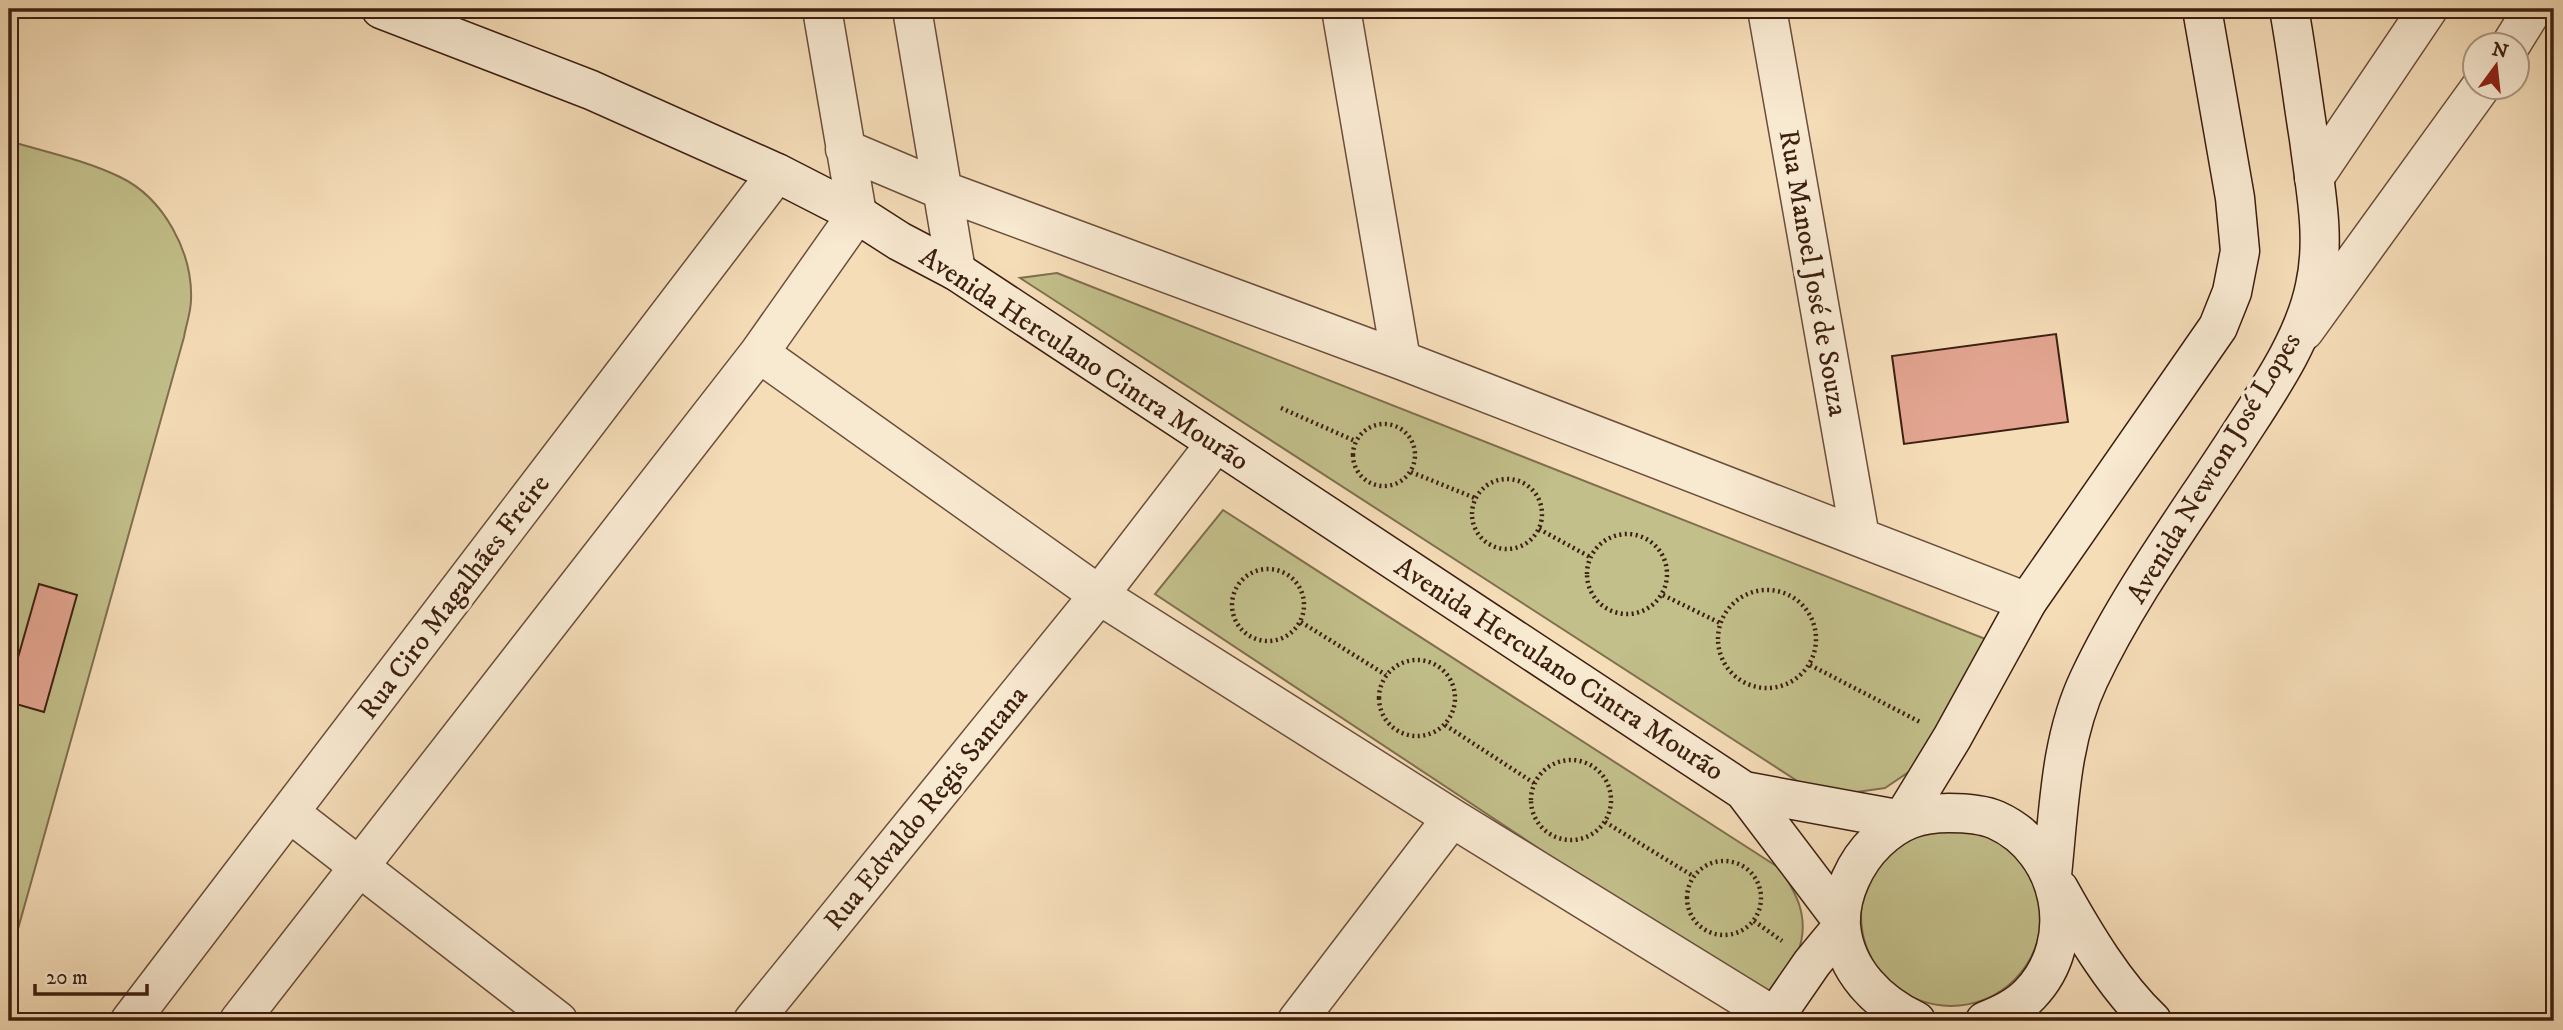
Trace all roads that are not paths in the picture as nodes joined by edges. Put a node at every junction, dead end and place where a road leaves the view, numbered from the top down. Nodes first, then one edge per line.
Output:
1 (381, 9) edge
2 (822, 9) edge
3 (912, 9) edge
4 (1341, 9) edge
5 (1767, 9) edge
6 (2202, 9) edge
7 (2289, 9) edge
8 (2428, 9) edge
9 (2533, 9) edge
10 (2519, 32) edge
11 (2470, 102) edge
12 (845, 149) junction
13 (777, 173) junction
14 (2314, 178) junction
15 (942, 190) junction
16 (857, 214) junction
17 (956, 271) junction
18 (2290, 350) junction
19 (759, 353) junction
20 (1401, 360) junction
21 (1216, 443) junction
22 (1860, 537) junction
23 (1099, 595) junction
24 (2027, 602) junction
25 (1744, 791) junction
26 (290, 813) junction
27 (1452, 818) junction
28 (1902, 820) junction
29 (359, 868) junction
30 (2052, 875) junction
31 (1841, 924) junction
32 (1773, 1019) edge
33 (131, 1021) edge
34 (239, 1021) edge
35 (558, 1021) edge
36 (753, 1021) edge
37 (1297, 1021) edge
38 (1916, 1021) edge
39 (1985, 1021) edge
40 (2152, 1021) edge

1 - 13 street, Avenida Herculano Cintra Mourão
2 - 12 street
3 - 15 street
4 - 20 street
5 - 22 street, Rua Manoel José de Souza
6 - 24 street
7 - 14 street, Avenida Newton José Lopes
8 - 14 street
9 - 10 street
11 - 18 street
12 - 15 street
12 - 16 street
13 - 16 street, Avenida Herculano Cintra Mourão
13 - 26 street, Rua Ciro Magalhães Freire
14 - 18 street, Avenida Newton José Lopes
15 - 17 street
15 - 20 street
16 - 17 street, Avenida Herculano Cintra Mourão
16 - 19 street
17 - 21 street, Avenida Herculano Cintra Mourão
18 - 30 street, Avenida Newton José Lopes
19 - 23 street
19 - 29 street
20 - 22 street
21 - 23 street, Rua Edvaldo Regis Santana
21 - 25 street, Avenida Herculano Cintra Mourão
22 - 24 street
23 - 27 street
23 - 36 street, Rua Edvaldo Regis Santana
24 - 28 street
25 - 28 street, Avenida Herculano Cintra Mourão
25 - 31 street, Avenida Herculano Cintra Mourão
26 - 29 street
26 - 33 street, Rua Ciro Magalhães Freire
27 - 32 street
27 - 37 street
28 - 30 street
28 - 31 street
29 - 34 street
29 - 35 street
30 - 39 street
30 - 40 street
31 - 32 street
31 - 38 street

